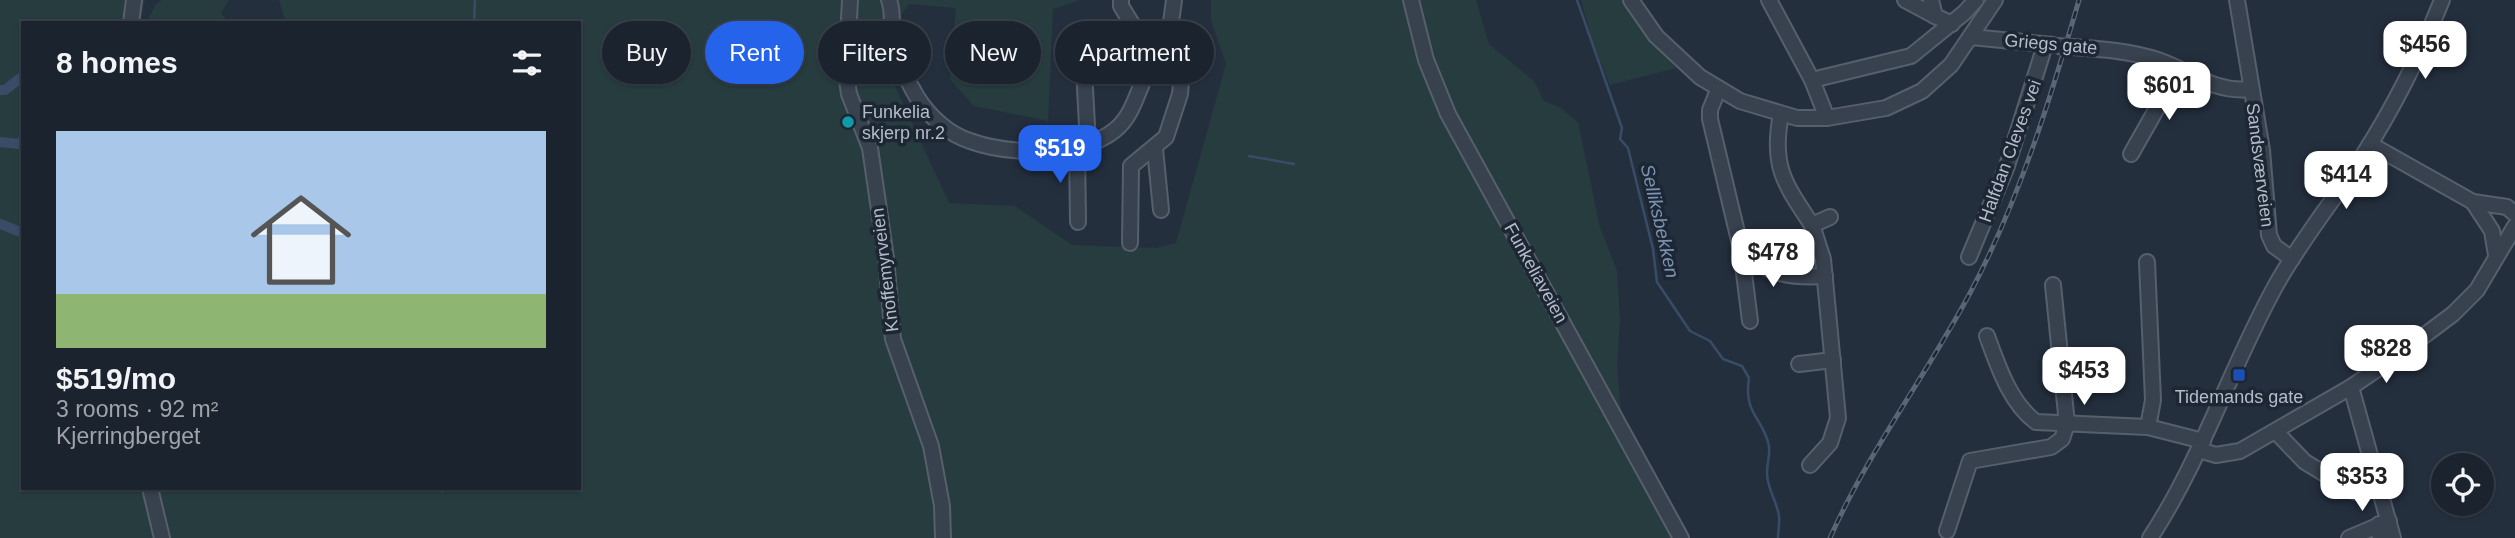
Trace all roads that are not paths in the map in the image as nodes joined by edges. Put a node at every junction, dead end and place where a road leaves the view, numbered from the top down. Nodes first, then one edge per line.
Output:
1 (134, 0) edge
2 (850, 0) edge
3 (889, 0) edge
4 (1121, 0) edge
5 (1174, 0) edge
6 (1411, 0) edge
7 (1631, 0) edge
8 (1769, 0) edge
9 (1905, 0) edge
10 (1931, 0) edge
11 (1976, 0) edge
12 (1995, 0) edge
13 (2237, 0) edge
14 (2442, 0) edge
15 (1935, 16) junction
16 (131, 21) edge
17 (1130, 21) edge
18 (1171, 21) edge
19 (1952, 24) junction
20 (1971, 37) junction
21 (2058, 46) junction
22 (2185, 72) junction
23 (1812, 80) junction
24 (1082, 84) edge
25 (1142, 84) edge
26 (1181, 84) edge
27 (2250, 89) junction
28 (1718, 90) junction
29 (1781, 114) junction
30 (1827, 118) junction
31 (2370, 144) junction
32 (1082, 146) junction
33 (1155, 149) junction
34 (2131, 154) dead end
35 (2473, 202) junction
36 (2497, 206) junction
37 (1161, 210) dead end
38 (2514, 212) edge
39 (1830, 217) dead end
40 (1079, 222) dead end
41 (1812, 225) junction
42 (2489, 226) junction
43 (2512, 230) edge
44 (1130, 243) dead end
45 (1741, 249) junction
46 (2496, 255) junction
47 (1969, 257) dead end
48 (2292, 259) junction
49 (2147, 262) dead end
50 (1825, 276) junction
51 (2053, 285) dead end
52 (1750, 321) dead end
53 (1987, 336) dead end
54 (1833, 360) junction
55 (1799, 364) dead end
56 (2351, 387) junction
57 (2067, 424) junction
58 (2148, 426) junction
59 (2276, 432) junction
60 (2201, 445) junction
61 (1810, 465) dead end
62 (150, 490) edge
63 (2356, 492) dead end
64 (2383, 528) edge
65 (1947, 531) dead end
66 (162, 538) edge
67 (943, 538) edge
68 (1681, 538) edge
69 (2150, 538) edge
70 (2349, 538) edge
71 (2393, 538) edge

1 - 16 street
2 - 67 street, Knoffemyrveien
3 - 32 street
4 - 17 street
5 - 18 street
6 - 68 street, Funkeliaveien
7 - 28 street
8 - 23 street
9 - 15 street
10 - 15 street
11 - 19 street
12 - 20 street
13 - 27 street, Sandsværveien
14 - 31 street
15 - 19 street
19 - 23 street
20 - 21 street, Griegs gate
20 - 30 street
21 - 22 street, Griegs gate
21 - 47 street, Halfdan Cleves vei
22 - 27 street, Griegs gate
22 - 34 street
23 - 30 street
24 - 32 street
25 - 32 street
26 - 33 street
27 - 48 street, Sandsværveien
28 - 29 street
28 - 45 street
29 - 30 street
29 - 41 street
31 - 35 street
31 - 48 street
32 - 40 street
33 - 37 street
33 - 44 street
35 - 36 street
35 - 42 street
36 - 38 street
36 - 42 street
39 - 41 street
41 - 50 street
42 - 43 street
42 - 46 street
43 - 46 street
45 - 50 street
45 - 52 street
46 - 56 street
48 - 60 street
49 - 58 street
50 - 54 street
51 - 57 street
53 - 57 street
54 - 55 street
54 - 61 street
56 - 59 street
56 - 64 street
57 - 58 street
57 - 65 street
58 - 60 street
59 - 60 street
59 - 63 street
60 - 69 street
62 - 66 street
64 - 70 street
64 - 71 street

